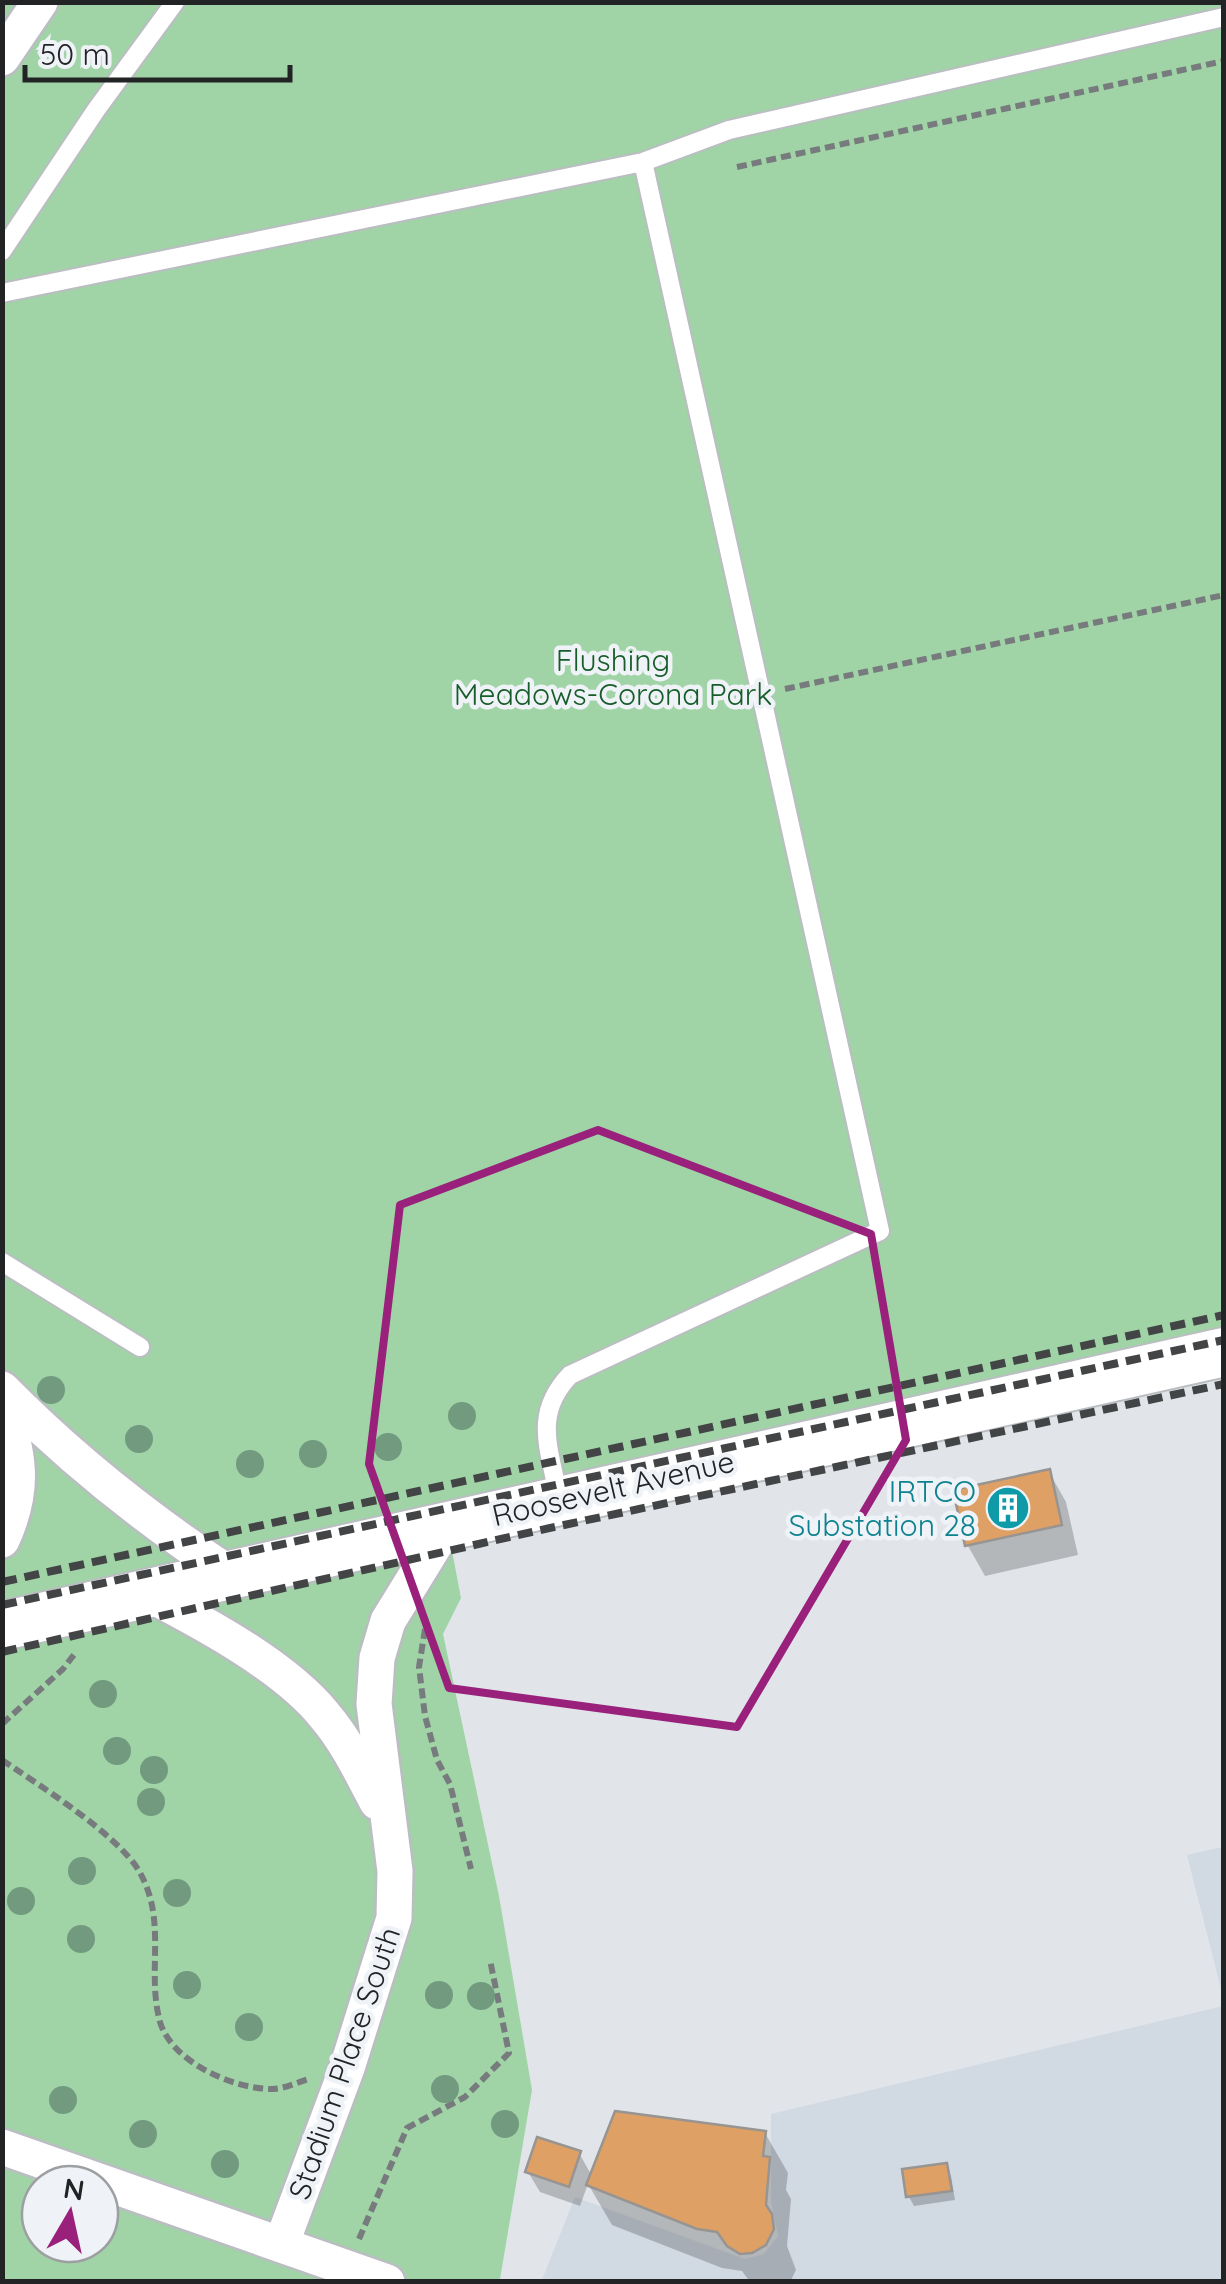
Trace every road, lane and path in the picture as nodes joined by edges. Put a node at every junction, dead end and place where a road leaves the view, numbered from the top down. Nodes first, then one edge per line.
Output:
1 (40, 2) edge
2 (176, 2) edge
3 (1224, 18) edge
4 (2, 58) edge
5 (1224, 61) edge
6 (643, 162) junction
7 (737, 167) dead end
8 (2, 251) edge
9 (2, 293) edge
10 (1224, 595) edge
11 (761, 694) junction
12 (2, 1262) edge
13 (140, 1348) dead end
14 (1224, 1352) edge
15 (2, 1389) edge
16 (2, 1404) edge
17 (559, 1500) junction
18 (447, 1525) junction
19 (2, 1540) edge
20 (233, 1576) junction
21 (148, 1594) junction
22 (426, 1623) dead end
23 (2, 1626) edge
24 (84, 1642) dead end
25 (2, 1724) edge
26 (2, 1760) edge
27 (387, 1820) junction
28 (471, 1869) dead end
29 (490, 1960) dead end
30 (347, 2068) junction
31 (2, 2147) edge
32 (281, 2245) junction
33 (354, 2250) dead end
34 (386, 2282) edge

1 - 4 street
2 - 8 lane
3 - 6 lane
5 - 7 path
6 - 9 lane
6 - 11 lane
10 - 11 path
11 - 17 lane
12 - 13 lane
14 - 17 main road, Roosevelt Avenue
15 - 20 street
16 - 19 street
17 - 18 main road, Roosevelt Avenue
18 - 20 main road, Roosevelt Avenue
18 - 27 street, Stadium Place South
20 - 21 main road, Roosevelt Avenue
21 - 23 main road, Roosevelt Avenue
21 - 27 street, Stadium Place South
22 - 28 path
24 - 25 path
26 - 30 path
27 - 30 street, Stadium Place South
29 - 33 path
30 - 32 street, Stadium Place South
31 - 32 street
32 - 34 street

